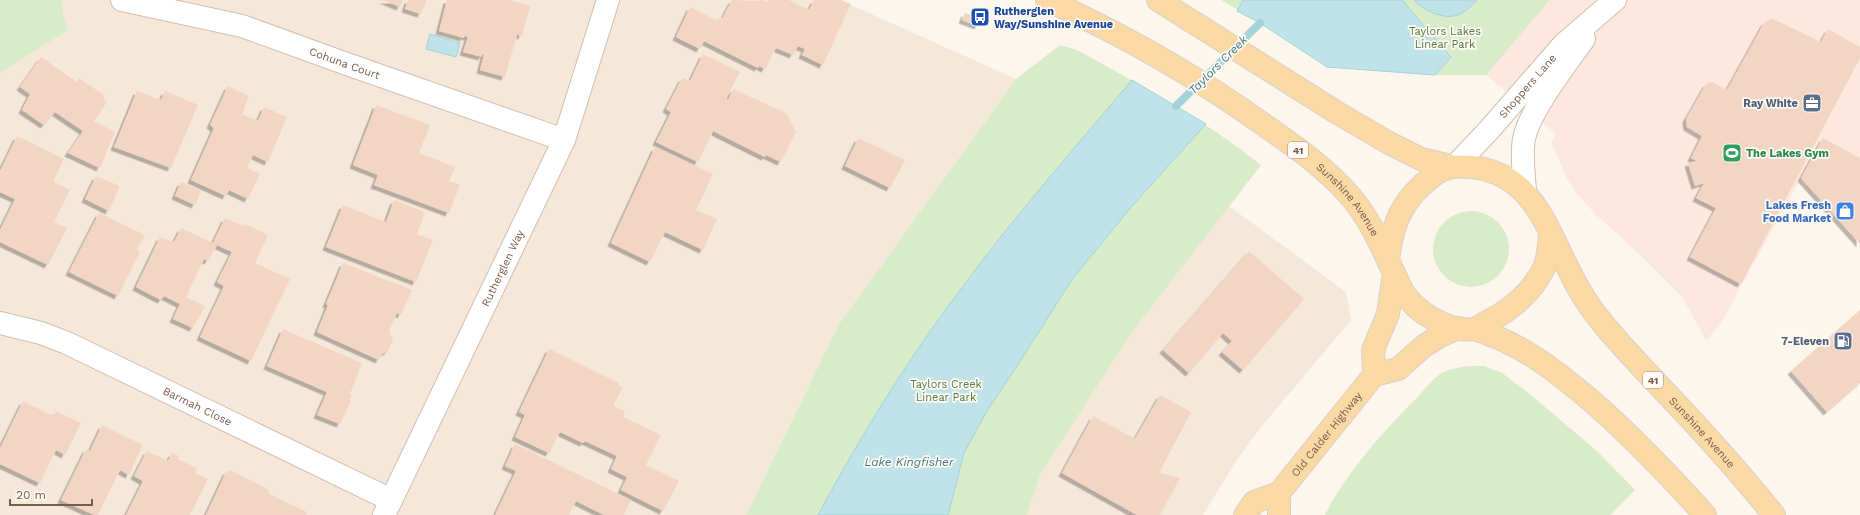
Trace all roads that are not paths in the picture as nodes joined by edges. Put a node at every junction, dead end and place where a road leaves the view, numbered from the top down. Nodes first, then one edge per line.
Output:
1 (122, 0) edge
2 (1047, 0) edge
3 (1158, 0) edge
4 (605, 5) edge
5 (1610, 5) edge
6 (564, 140) junction
7 (1453, 166) junction
8 (1525, 191) junction
9 (1550, 232) junction
10 (1391, 267) junction
11 (0, 323) edge
12 (1466, 329) junction
13 (1374, 375) junction
14 (1279, 493) junction
15 (388, 507) edge
16 (1245, 515) edge
17 (1279, 515) edge
18 (1705, 515) edge
19 (1774, 515) edge

1 - 6 street, Cohuna Court
2 - 10 main road, Sunshine Avenue / 41
3 - 7 main road, 41
4 - 6 street, Rutherglen Way
5 - 7 street, Shoppers Lane
5 - 8 street, Shoppers Lane
6 - 15 street, Rutherglen Way
7 - 8 main road, 41
7 - 10 main road
8 - 9 main road, 41
9 - 12 main road
9 - 19 main road, Sunshine Avenue / 41
10 - 12 main road, 41
10 - 13 main road
11 - 15 street, Barmah Close
12 - 13 main road
12 - 18 main road, 41
13 - 14 main road, Old Calder Highway
14 - 16 main road
14 - 17 main road

